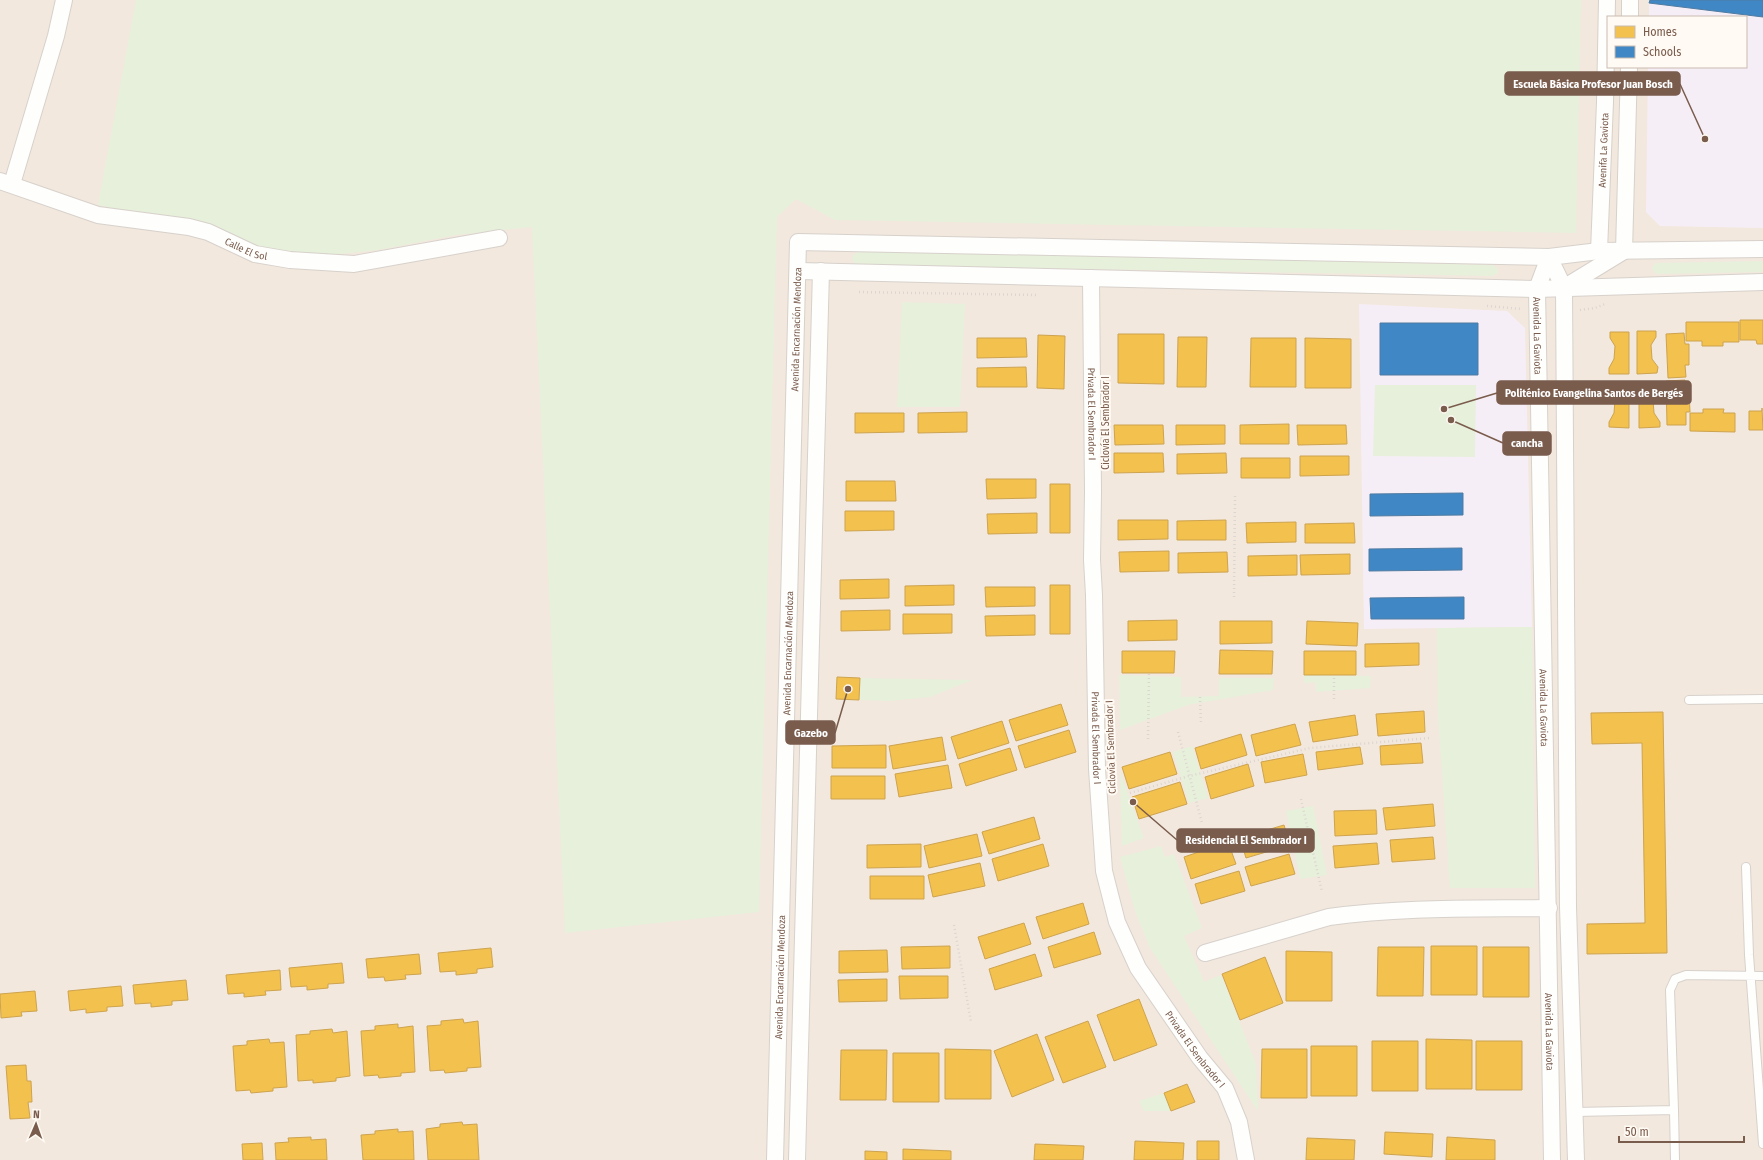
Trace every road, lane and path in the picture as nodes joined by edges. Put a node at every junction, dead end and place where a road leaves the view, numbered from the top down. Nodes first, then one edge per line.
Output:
1 (64, 0) edge
2 (1607, 0) edge
3 (1630, 0) edge
4 (1630, 16) edge
5 (1629, 68) edge
6 (6, 182) edge
7 (499, 238) dead end
8 (1763, 249) edge
9 (1599, 251) junction
10 (1624, 251) junction
11 (1549, 258) junction
12 (799, 271) junction
13 (821, 271) junction
14 (1091, 278) junction
15 (1763, 282) edge
16 (1564, 288) junction
17 (1537, 289) junction
18 (1235, 495) dead end
19 (1234, 598) dead end
20 (1149, 673) dead end
21 (1334, 675) dead end
22 (1200, 697) dead end
23 (1334, 699) dead end
24 (1763, 699) edge
25 (1689, 700) dead end
26 (1200, 725) dead end
27 (1178, 732) dead end
28 (1430, 738) dead end
29 (1148, 739) dead end
30 (1189, 776) junction
31 (1130, 793) dead end
32 (1301, 799) dead end
33 (1202, 823) dead end
34 (1746, 867) dead end
35 (1322, 892) dead end
36 (1549, 908) junction
37 (954, 925) dead end
38 (1205, 953) dead end
39 (1751, 976) junction
40 (1763, 976) edge
41 (970, 1022) dead end
42 (1674, 1110) junction
43 (1575, 1112) junction
44 (1763, 1144) edge
45 (775, 1160) edge
46 (797, 1160) edge
47 (1246, 1160) edge
48 (1552, 1160) edge
49 (1576, 1160) edge
50 (1675, 1160) edge

1 - 6 street
2 - 9 street, Avenifa La Gaviota
3 - 4 street
5 - 10 street
6 - 7 street, Calle El Sol
8 - 10 street
9 - 10 street
9 - 11 street
10 - 16 street
11 - 12 street, Avenida Encarnación Mendoza
11 - 16 street
11 - 17 street, Avenida La Gaviota
12 - 13 street
12 - 45 street, Avenida Encarnación Mendoza
13 - 14 street
13 - 46 street
14 - 17 street
14 - 47 street, Privada El Sembrador I
15 - 16 street
16 - 17 street
16 - 43 street
17 - 36 street, Avenida La Gaviota
18 - 19 path
20 - 29 path
21 - 23 path
22 - 26 path
24 - 25 lane
27 - 30 path
28 - 30 path
30 - 31 path
30 - 33 path
32 - 35 path
34 - 39 lane
36 - 38 street
36 - 48 street, Avenida La Gaviota
37 - 41 path
39 - 40 lane
39 - 42 lane
39 - 44 lane
42 - 43 lane
42 - 50 lane
43 - 49 street

